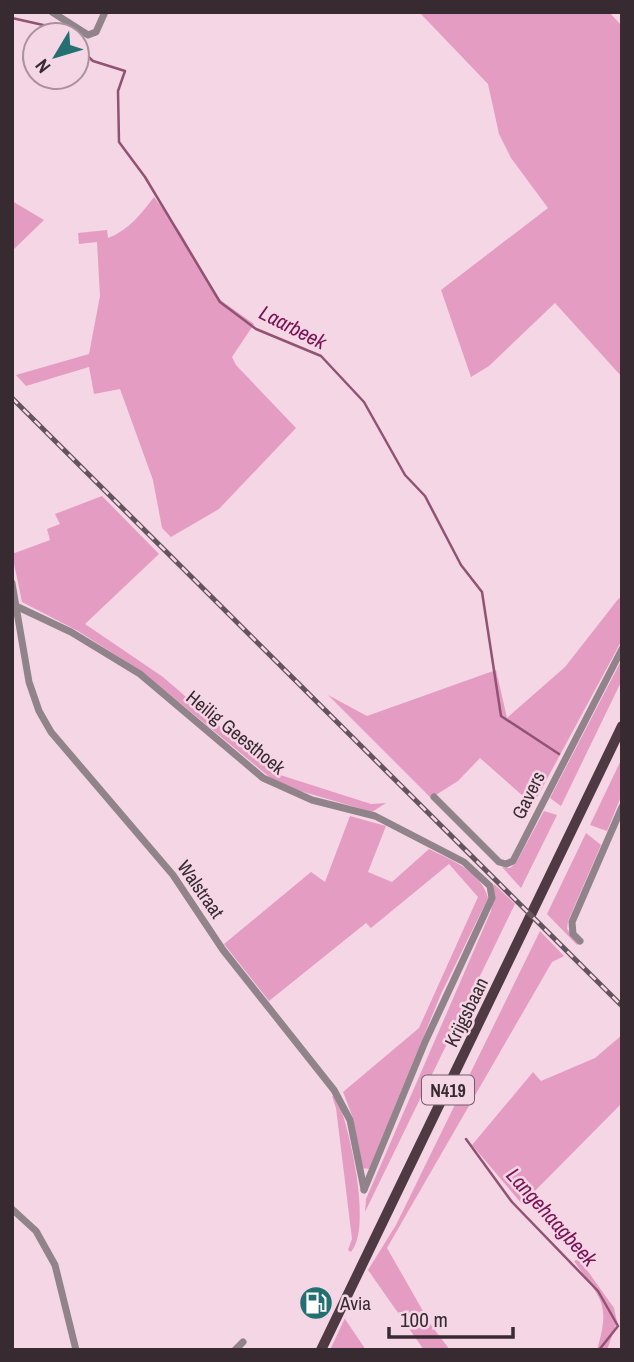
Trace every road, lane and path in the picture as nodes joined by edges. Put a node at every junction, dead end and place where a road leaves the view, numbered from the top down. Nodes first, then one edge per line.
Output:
1 (52, 12) edge
2 (105, 12) edge
3 (12, 583) edge
4 (18, 607) junction
5 (622, 649) edge
6 (622, 726) edge
7 (435, 797) dead end
8 (622, 807) edge
9 (580, 941) dead end
10 (364, 1190) joint
11 (12, 1209) edge
12 (243, 1342) dead end
13 (76, 1350) edge
14 (235, 1350) edge
15 (321, 1350) edge

1 - 2 street
3 - 4 street
4 - 10 street, Walstraat
4 - 10 street, Heilig Geesthoek
5 - 7 street, Gavers
6 - 15 main road, Krijgsbaan / N419
8 - 9 street
11 - 13 street
12 - 14 street

